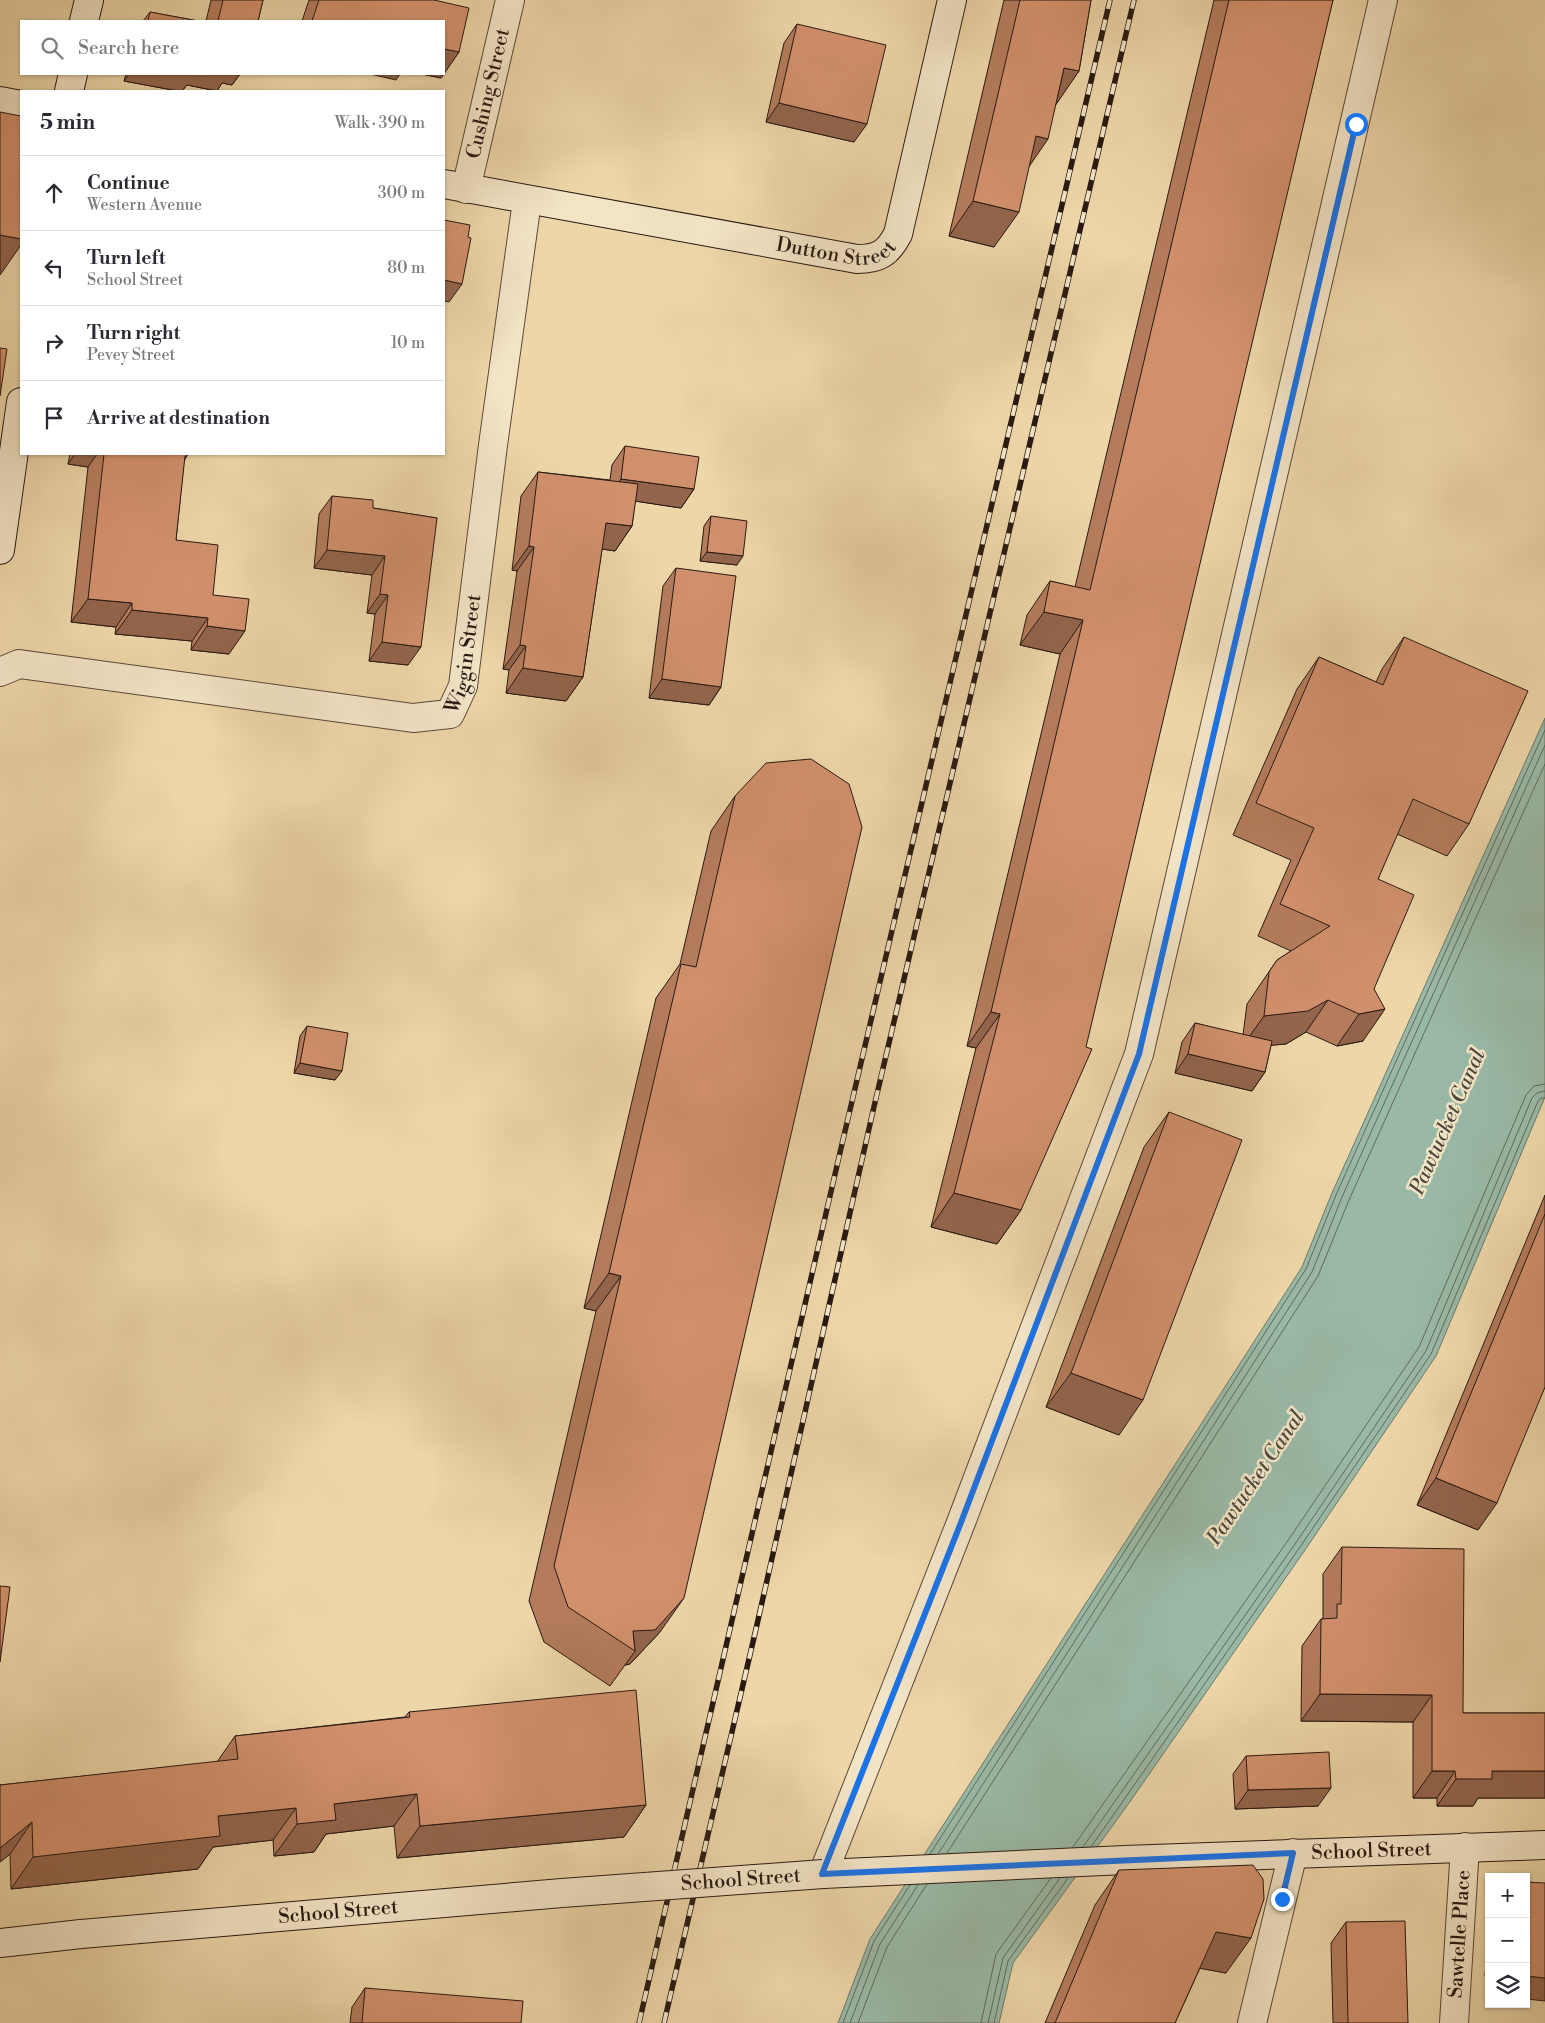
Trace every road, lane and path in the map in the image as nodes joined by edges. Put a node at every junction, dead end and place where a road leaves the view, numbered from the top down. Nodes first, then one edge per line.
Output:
1 (89, 0) edge
2 (510, 0) edge
3 (952, 0) edge
4 (1383, 0) edge
5 (84, 20) edge
6 (73, 75) edge
7 (69, 90) edge
8 (0, 101) edge
9 (20, 105) edge
10 (455, 186) edge
11 (527, 200) junction
12 (20, 409) edge
13 (0, 550) edge
14 (0, 672) edge
15 (1545, 1845) edge
16 (1464, 1846) junction
17 (1293, 1853) junction
18 (822, 1874) junction
19 (0, 1943) edge
20 (1252, 2023) edge
21 (1454, 2023) edge

1 - 5 street
2 - 10 street, Cushing Street
3 - 11 street, Dutton Street
4 - 18 street
6 - 7 street
8 - 9 street
10 - 11 street, Dutton Street
11 - 14 street, Wiggin Street
12 - 13 street
15 - 16 street, School Street
16 - 17 street, School Street
16 - 21 street, Sawtelle Place
17 - 18 street, School Street
17 - 20 street
18 - 19 street, School Street, bridge

